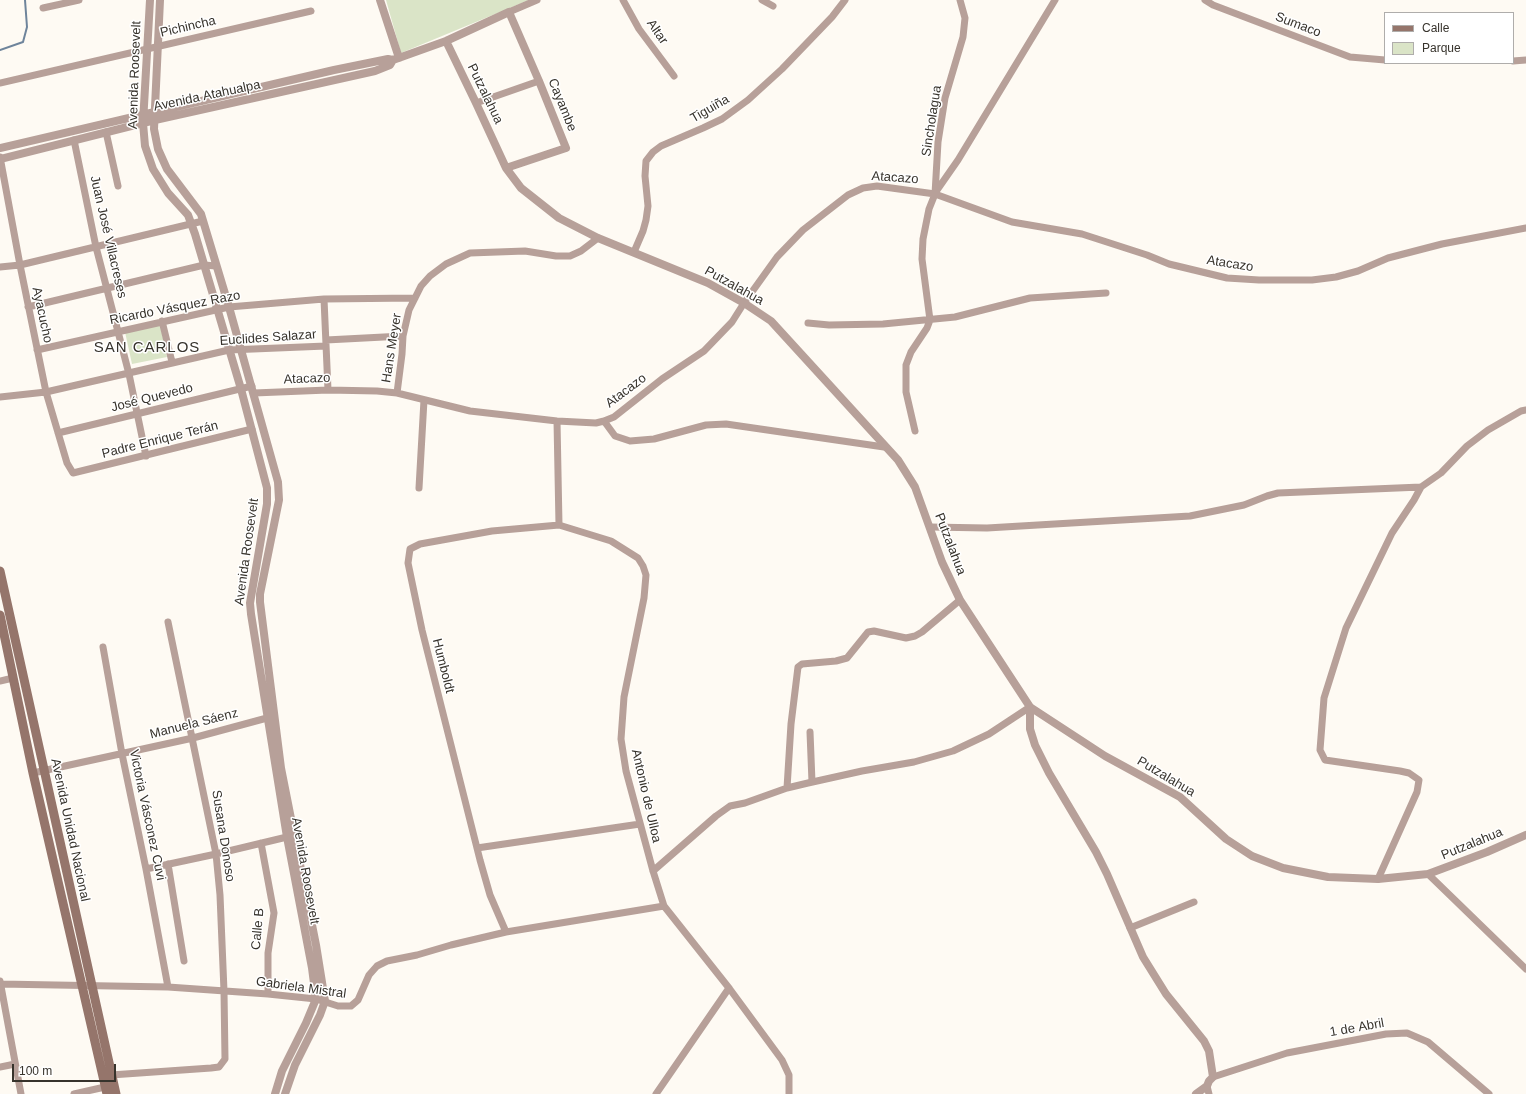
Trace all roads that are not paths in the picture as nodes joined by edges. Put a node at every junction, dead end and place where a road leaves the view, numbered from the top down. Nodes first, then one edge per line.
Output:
1 (79, 0) edge
2 (150, 0) edge
3 (160, 0) edge
4 (380, 0) edge
5 (537, 0) edge
6 (623, 0) edge
7 (762, 0) edge
8 (846, 0) edge
9 (960, 0) edge
10 (1055, 0) edge
11 (1205, 0) edge
12 (773, 6) dead end
13 (43, 8) dead end
14 (311, 11) dead end
15 (509, 12) junction
16 (446, 41) junction
17 (158, 46) junction
18 (147, 48) junction
19 (396, 59) junction
20 (1384, 60) edge
21 (1526, 60) edge
22 (1514, 61) edge
23 (674, 76) dead end
24 (539, 81) junction
25 (0, 83) edge
26 (476, 103) junction
27 (143, 114) junction
28 (155, 115) junction
29 (143, 122) junction
30 (106, 132) junction
31 (74, 140) junction
32 (0, 148) edge
33 (0, 158) edge
34 (506, 168) junction
35 (118, 186) dead end
36 (935, 194) junction
37 (203, 221) junction
38 (191, 224) junction
39 (1526, 228) edge
40 (598, 238) junction
41 (96, 247) junction
42 (634, 252) junction
43 (20, 265) junction
44 (204, 266) junction
45 (216, 266) junction
46 (0, 267) edge
47 (106, 288) junction
48 (1106, 293) dead end
49 (415, 298) junction
50 (324, 299) junction
51 (744, 303) junction
52 (28, 307) junction
53 (229, 307) junction
54 (217, 309) junction
55 (930, 320) junction
56 (162, 321) junction
57 (808, 323) dead end
58 (117, 332) junction
59 (403, 336) junction
60 (326, 343) junction
61 (37, 350) junction
62 (229, 350) junction
63 (241, 350) junction
64 (172, 362) junction
65 (129, 374) junction
66 (241, 389) junction
67 (253, 390) junction
68 (328, 390) junction
69 (46, 392) junction
70 (397, 393) junction
71 (0, 397) edge
72 (424, 400) junction
73 (1526, 410) edge
74 (136, 415) junction
75 (556, 421) junction
76 (604, 422) junction
77 (252, 429) junction
78 (914, 431) dead end
79 (58, 433) junction
80 (884, 447) junction
81 (146, 456) junction
82 (73, 473) joint
83 (1422, 487) junction
84 (419, 488) dead end
85 (559, 525) junction
86 (930, 527) junction
87 (0, 571) edge
88 (1, 583) edge
89 (960, 600) junction
90 (0, 615) edge
91 (168, 622) dead end
92 (103, 647) dead end
93 (13, 678) junction
94 (0, 680) edge
95 (1030, 707) junction
96 (267, 718) junction
97 (810, 732) dead end
98 (193, 738) junction
99 (122, 754) junction
100 (44, 770) junction
101 (33, 773) junction
102 (812, 782) junction
103 (787, 788) junction
104 (640, 824) junction
105 (1526, 835) edge
106 (286, 837) junction
107 (261, 843) junction
108 (477, 848) junction
109 (216, 854) junction
110 (168, 864) junction
111 (146, 869) junction
112 (653, 871) junction
113 (1428, 874) junction
114 (1378, 878) junction
115 (1194, 902) dead end
116 (664, 906) junction
117 (1130, 928) junction
118 (506, 932) junction
119 (184, 961) dead end
120 (1526, 969) edge
121 (0, 983) edge
122 (82, 985) junction
123 (92, 986) junction
124 (168, 987) junction
125 (729, 988) junction
126 (224, 991) junction
127 (268, 994) junction
128 (316, 999) junction
129 (325, 1001) junction
130 (15, 1064) junction
131 (0, 1067) edge
132 (111, 1074) junction
133 (1213, 1077) junction
134 (106, 1090) edge
135 (1208, 1090) edge
136 (21, 1094) edge
137 (74, 1094) edge
138 (116, 1094) edge
139 (275, 1094) edge
140 (285, 1094) edge
141 (656, 1094) edge
142 (789, 1094) edge
143 (1196, 1094) edge
144 (1488, 1094) edge

1 - 13 street
2 - 18 street, Avenida Roosevelt
3 - 17 street, Avenida Roosevelt
4 - 19 street
5 - 15 street, Avenida Atahualpa
6 - 23 street, Altar
7 - 12 street
8 - 42 street, Tiguiña
9 - 36 street, Sincholagua
10 - 36 street, Atacazo
11 - 20 street, Sumaco
14 - 17 street, Pichincha
15 - 16 street, Avenida Atahualpa
15 - 24 street, Cayambe
16 - 19 street, Avenida Atahualpa
16 - 26 street, Putzalahua
17 - 18 street, Pichincha
17 - 28 street, Avenida Roosevelt
18 - 25 street, Pichincha
18 - 27 street, Avenida Roosevelt
19 - 28 street, Avenida Atahualpa
21 - 22 street
24 - 26 street
24 - 34 street, Cayambe
26 - 34 street, Putzalahua
27 - 28 street, Avenida Atahualpa
27 - 29 street, Avenida Roosevelt
27 - 32 street, Avenida Atahualpa
28 - 29 street, Avenida Atahualpa
28 - 37 street, Avenida Roosevelt
29 - 30 street, Avenida Atahualpa
29 - 38 street, Avenida Roosevelt
30 - 31 street, Avenida Atahualpa
30 - 35 street
31 - 33 street, Avenida Atahualpa
31 - 41 street, Juan José Villacreses
33 - 43 street, Ayacucho
34 - 40 street, Putzalahua
36 - 39 street, Atacazo
36 - 51 street, Atacazo
36 - 55 street, Sincholagua
37 - 38 street
37 - 45 street, Avenida Roosevelt
38 - 41 street
38 - 44 street, Avenida Roosevelt
40 - 42 street, Putzalahua
40 - 49 street, Hans Meyer
41 - 43 street
41 - 47 street, Juan José Villacreses
42 - 51 street, Putzalahua
43 - 46 street
43 - 52 street, Ayacucho
44 - 45 street
44 - 47 street
44 - 54 street, Avenida Roosevelt
45 - 53 street, Avenida Roosevelt
47 - 52 street
47 - 58 street, Juan José Villacreses
48 - 55 street
49 - 50 street, Ricardo Vásquez Razo
49 - 59 street, Hans Meyer
50 - 53 street, Ricardo Vásquez Razo
50 - 60 street
51 - 76 street, Atacazo
51 - 80 street, Putzalahua
52 - 61 street, Ayacucho
53 - 54 street, Ricardo Vásquez Razo
53 - 63 street, Avenida Roosevelt
54 - 56 street, Ricardo Vásquez Razo
54 - 62 street, Avenida Roosevelt
55 - 57 street
55 - 78 street
56 - 58 street, Ricardo Vásquez Razo
56 - 64 street
58 - 61 street, Ricardo Vásquez Razo
58 - 65 street, Juan José Villacreses
59 - 60 street, Euclides Salazar
59 - 70 street, Hans Meyer
60 - 63 street, Euclides Salazar
60 - 68 street
61 - 69 street, Ayacucho
62 - 63 street, Euclides Salazar
62 - 64 street, Euclides Salazar
62 - 66 street, Avenida Roosevelt
63 - 67 street, Avenida Roosevelt
64 - 65 street, Euclides Salazar
65 - 69 street, Euclides Salazar
65 - 74 street, Juan José Villacreses
66 - 67 street, José Quevedo
66 - 74 street, José Quevedo
66 - 77 street, Avenida Roosevelt
67 - 68 street, Atacazo
67 - 129 street, Avenida Roosevelt
68 - 70 street, Atacazo
69 - 71 street, Euclides Salazar
69 - 79 street, Ayacucho
70 - 72 street, Atacazo
72 - 75 street, Atacazo
72 - 84 street
73 - 83 street
74 - 79 street, José Quevedo
74 - 81 street, Juan José Villacreses
75 - 76 street, Atacazo
75 - 85 street
76 - 80 street
77 - 81 street, Padre Enrique Terán
77 - 96 street, Avenida Roosevelt
79 - 82 street, Ayacucho
80 - 86 street, Putzalahua
81 - 82 street, Padre Enrique Terán
83 - 86 street
83 - 114 street
85 - 104 street, Antonio de Ulloa
85 - 108 street, Humboldt
86 - 89 street, Putzalahua
87 - 88 main road, Avenida Unidad Nacional
88 - 100 main road, Avenida Unidad Nacional
89 - 95 street, Putzalahua
89 - 103 street
90 - 93 main road, Avenida Unidad Nacional
91 - 98 street, Susana Donoso
92 - 99 street, Victoria Vásconez Cuvi
93 - 94 street
93 - 101 main road, Avenida Unidad Nacional
95 - 102 street
95 - 114 street, Putzalahua
95 - 117 street
96 - 98 street, Manuela Sáenz
96 - 106 street, Avenida Roosevelt
97 - 102 street
98 - 99 street, Manuela Sáenz
98 - 109 street, Susana Donoso
99 - 100 street, Manuela Sáenz
99 - 111 street, Victoria Vásconez Cuvi
100 - 101 street, Manuela Sáenz
100 - 123 main road, Avenida Unidad Nacional
101 - 122 main road, Avenida Unidad Nacional
102 - 103 street
103 - 112 street
104 - 108 street
104 - 112 street, Antonio de Ulloa
105 - 113 street, Putzalahua
106 - 107 street
106 - 128 street, Avenida Roosevelt
107 - 109 street
107 - 127 street, Calle B
108 - 118 street, Humboldt
109 - 110 street
109 - 126 street, Susana Donoso
110 - 111 street
110 - 119 street
111 - 124 street, Victoria Vásconez Cuvi
112 - 116 street, Antonio de Ulloa
113 - 114 street, Putzalahua
113 - 120 street
115 - 117 street
116 - 118 street, Gabriela Mistral
116 - 125 street, Antonio de Ulloa
117 - 133 street
118 - 129 street, Gabriela Mistral
121 - 122 street, Gabriela Mistral
121 - 130 street
122 - 123 street, Gabriela Mistral
122 - 134 main road, Avenida Unidad Nacional
123 - 124 street, Gabriela Mistral
123 - 132 main road, Avenida Unidad Nacional
124 - 126 street, Gabriela Mistral
125 - 141 street
125 - 142 street, Antonio de Ulloa
126 - 127 street, Gabriela Mistral
126 - 132 street, Susana Donoso
127 - 128 street, Gabriela Mistral
128 - 129 street, Gabriela Mistral
128 - 139 street, Avenida Roosevelt
129 - 140 street
130 - 131 street
130 - 136 street
132 - 138 main road, Avenida Unidad Nacional
133 - 135 street
133 - 144 street, 1 de Abril
134 - 137 street
135 - 143 street

